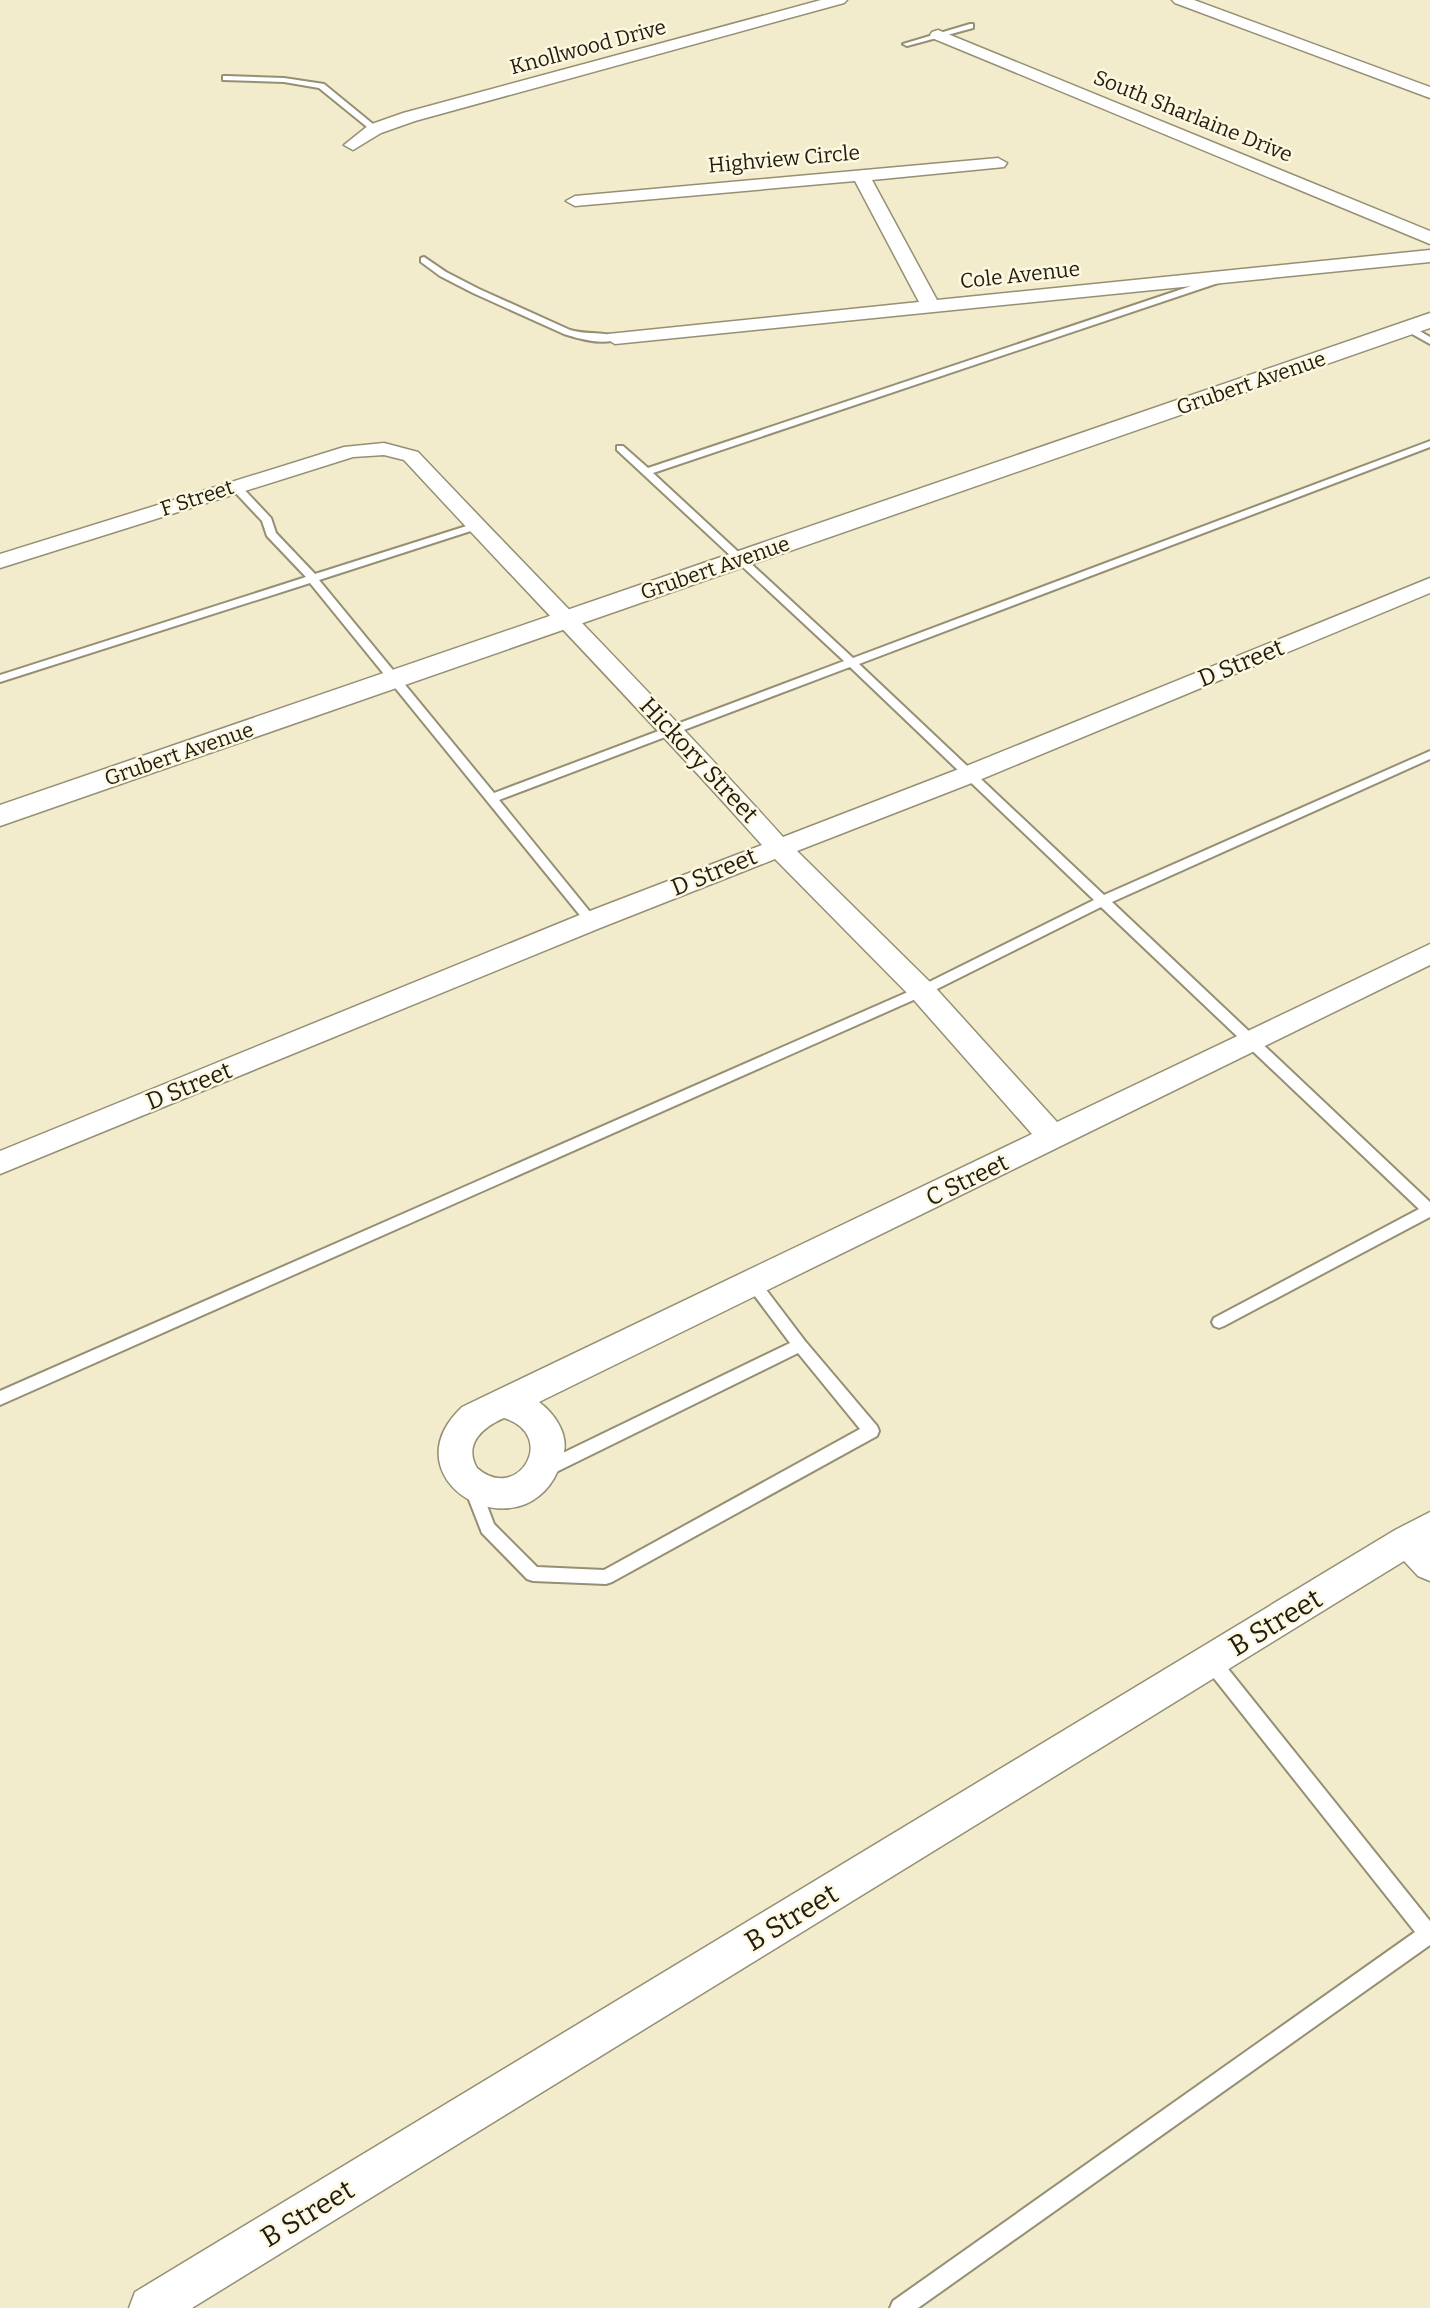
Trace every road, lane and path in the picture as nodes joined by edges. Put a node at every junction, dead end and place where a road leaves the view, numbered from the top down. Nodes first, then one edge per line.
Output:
1 (839, 0) edge
2 (1180, 0) edge
3 (970, 26) dead end
4 (938, 35) junction
5 (907, 44) dead end
6 (226, 78) dead end
7 (1430, 93) edge
8 (374, 129) junction
9 (353, 145) dead end
10 (998, 163) dead end
11 (861, 175) junction
12 (575, 201) dead end
13 (1430, 238) edge
14 (1430, 256) edge
15 (424, 260) dead end
16 (1226, 277) junction
17 (931, 306) junction
18 (1423, 330) edge
19 (615, 338) joint
20 (1430, 443) edge
21 (620, 448) dead end
22 (397, 451) joint
23 (646, 472) junction
24 (235, 486) junction
25 (476, 526) junction
26 (739, 560) junction
27 (0, 561) edge
28 (313, 579) junction
29 (1430, 585) edge
30 (564, 620) junction
31 (852, 663) junction
32 (0, 679) edge
33 (396, 679) junction
34 (674, 731) junction
35 (1430, 755) edge
36 (968, 775) junction
37 (494, 798) junction
38 (0, 816) edge
39 (778, 847) junction
40 (1102, 901) junction
41 (592, 921) junction
42 (1430, 954) edge
43 (922, 991) junction
44 (1252, 1041) junction
45 (1053, 1138) junction
46 (0, 1163) edge
47 (1430, 1210) edge
48 (753, 1283) junction
49 (1219, 1322) dead end
50 (800, 1345) junction
51 (0, 1398) edge
52 (504, 1404) junction
53 (542, 1471) junction
54 (472, 1485) junction
55 (1422, 1544) edge
56 (1211, 1661) junction
57 (1429, 1934) edge
58 (151, 2308) edge
59 (900, 2308) edge

1 - 8 street, Knollwood Drive
2 - 7 street
3 - 4 lane
4 - 5 lane
4 - 13 street, South Sharlaine Drive
6 - 8 lane
8 - 9 street, Knollwood Drive
10 - 11 street, Highview Circle
11 - 12 street, Highview Circle
11 - 17 street
14 - 16 street, Cole Avenue
15 - 19 lane
16 - 17 street, Cole Avenue
16 - 23 lane
17 - 19 street, Cole Avenue
18 - 26 street, Grubert Avenue
20 - 31 lane
21 - 23 lane
22 - 24 street, F Street
22 - 25 street, Hickory Street
23 - 26 lane
24 - 27 street, F Street
24 - 28 lane
25 - 28 lane
25 - 30 street, Hickory Street
26 - 30 street, Grubert Avenue
26 - 31 lane
28 - 32 lane
28 - 33 lane
29 - 36 street, D Street
30 - 33 street, Grubert Avenue
30 - 34 street, Hickory Street
31 - 34 lane
31 - 36 lane
33 - 37 lane
33 - 38 street, Grubert Avenue
34 - 37 lane
34 - 39 street, Hickory Street
35 - 40 lane
36 - 39 street, D Street
36 - 40 lane
37 - 41 lane
39 - 41 street, D Street
39 - 43 street, Hickory Street
40 - 43 lane
40 - 44 lane
41 - 46 street, D Street
42 - 44 street, C Street
43 - 45 street, Hickory Street
43 - 51 lane
44 - 45 street, C Street
44 - 47 lane
45 - 48 street, C Street
47 - 49 lane
48 - 50 lane
48 - 52 street, C Street
50 - 53 lane
50 - 54 lane
52 - 53 street
52 - 54 street
53 - 54 street
55 - 56 street, B Street
56 - 57 lane
56 - 58 street, B Street
57 - 59 lane

